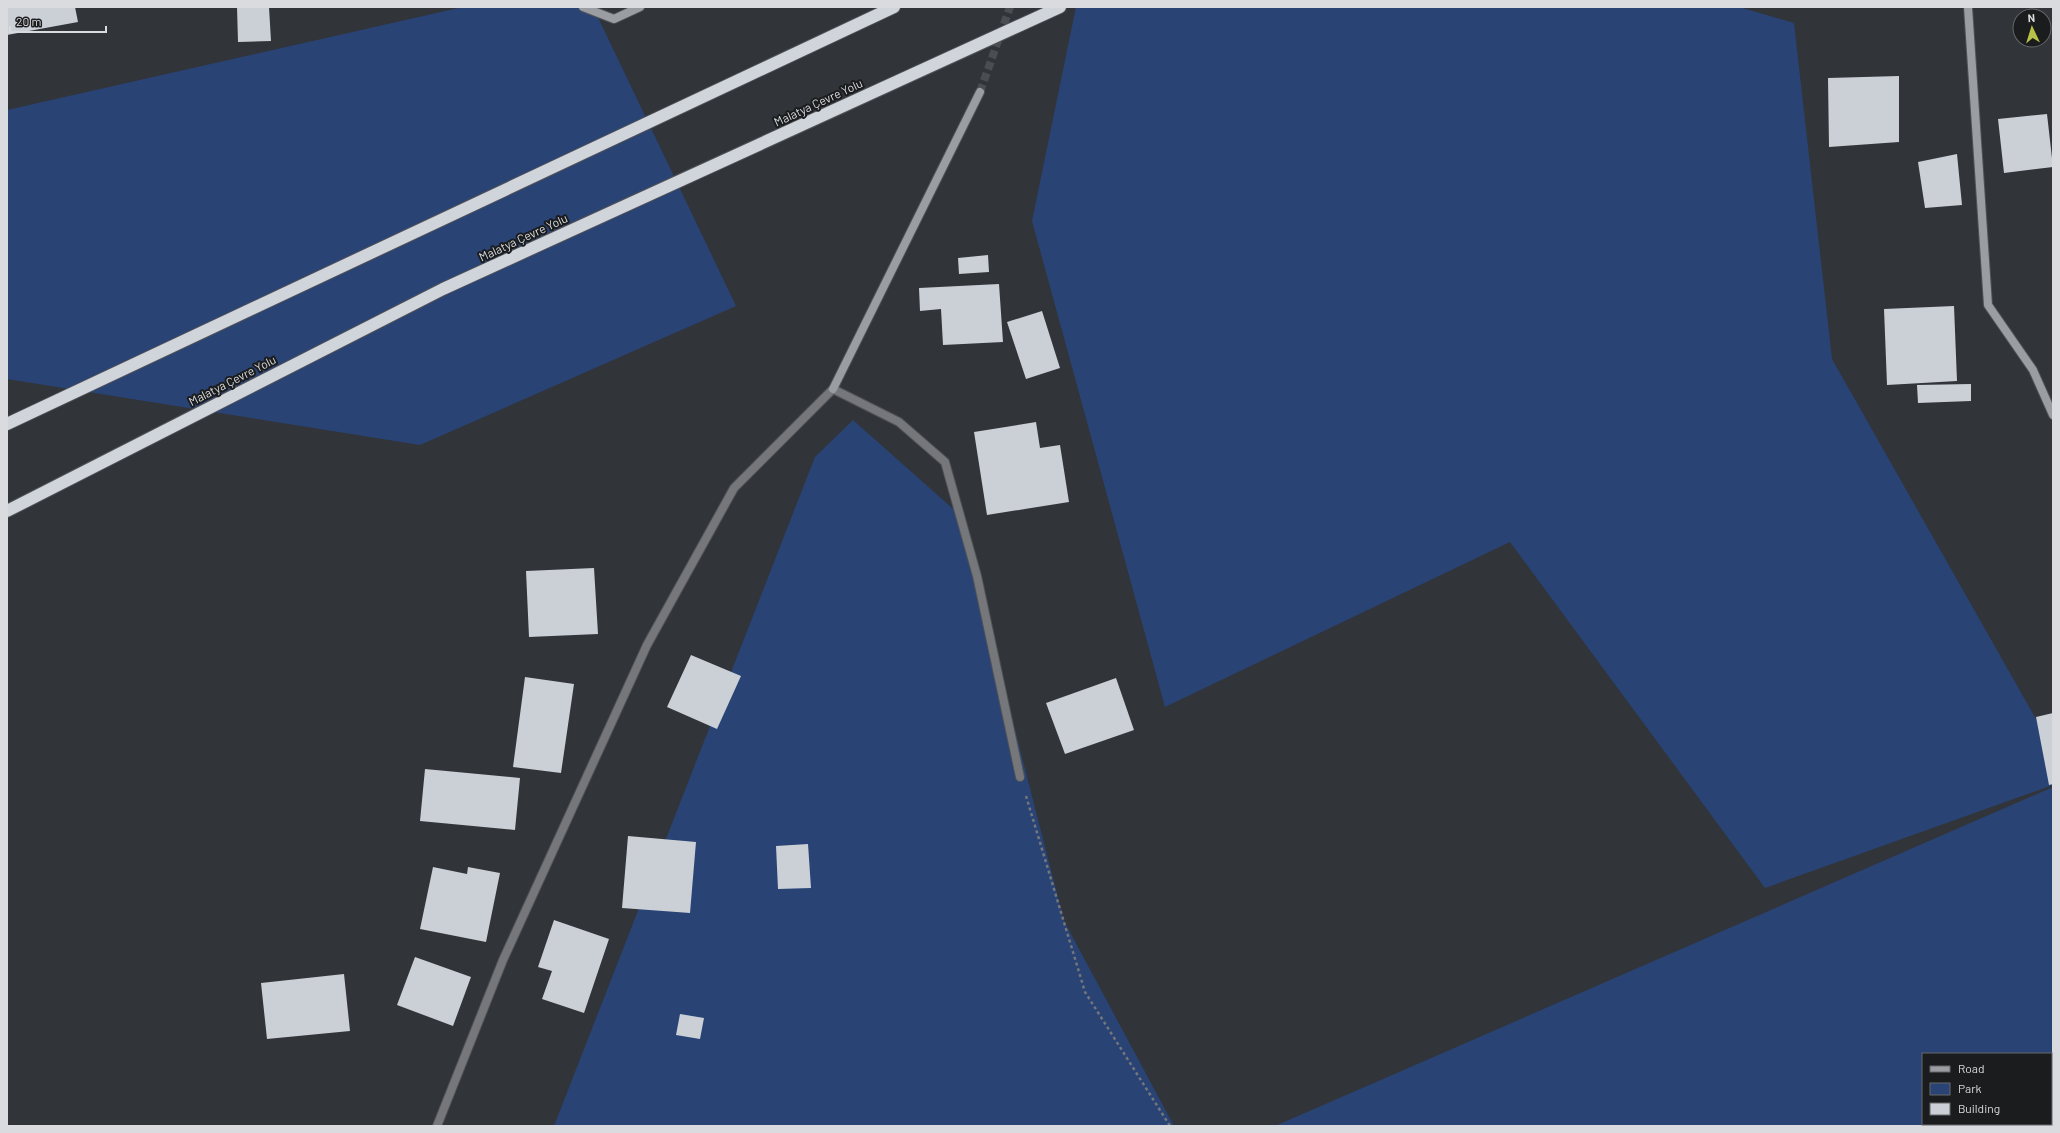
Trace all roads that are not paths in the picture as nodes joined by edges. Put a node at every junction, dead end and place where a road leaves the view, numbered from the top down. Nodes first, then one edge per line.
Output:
1 (583, 7) edge
2 (640, 7) edge
3 (894, 7) edge
4 (1060, 7) edge
5 (1968, 7) edge
6 (980, 92) tunnel mouth
7 (833, 389) junction
8 (2053, 415) edge
9 (7, 424) edge
10 (7, 511) edge
11 (1020, 777) road end
12 (437, 1126) edge

1 - 2 street
3 - 9 highway
4 - 10 highway, Malatya Çevre Yolu
5 - 8 street
6 - 7 street
7 - 11 street
7 - 12 street

